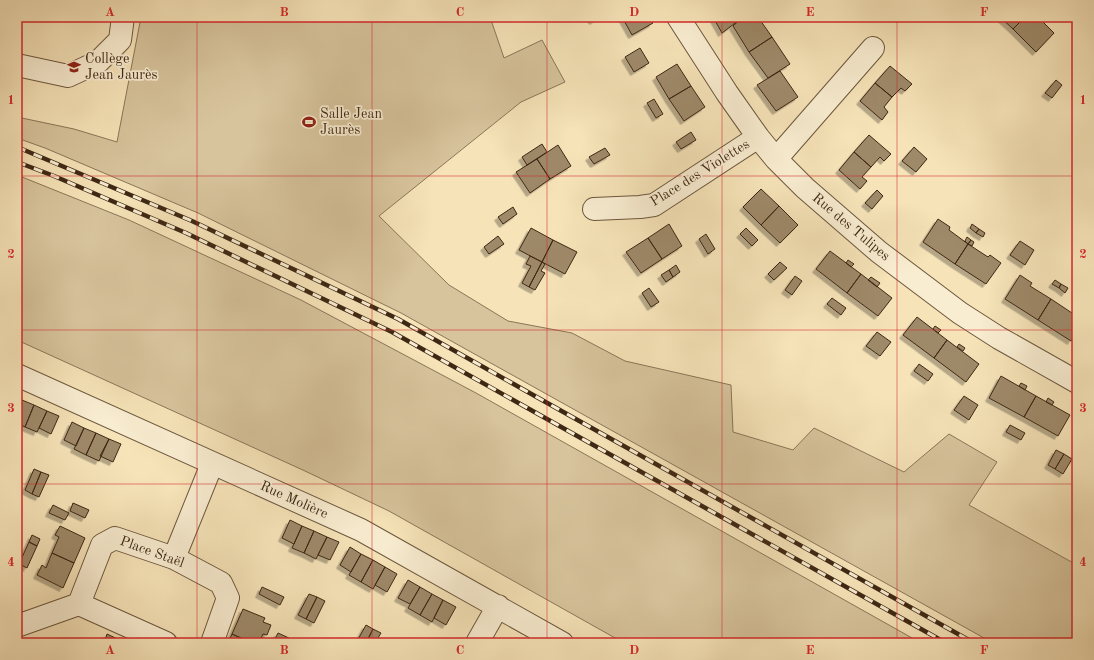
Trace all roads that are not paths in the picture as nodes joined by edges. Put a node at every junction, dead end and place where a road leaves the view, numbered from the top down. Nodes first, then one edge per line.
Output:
1 (123, 17) edge
2 (678, 17) edge
3 (873, 48) dead end
4 (17, 66) edge
5 (758, 137) junction
6 (776, 159) junction
7 (594, 209) dead end
8 (17, 374) edge
9 (1077, 382) edge
10 (212, 464) junction
11 (174, 558) junction
12 (78, 604) junction
13 (498, 606) junction
14 (17, 626) edge
15 (166, 643) edge
16 (212, 643) edge
17 (477, 643) edge
18 (562, 643) edge

1 - 4 street
2 - 5 street, Rue des Tulipes
3 - 6 street
5 - 6 street, Rue des Tulipes
5 - 7 street, Place des Violettes
6 - 9 street, Rue des Tulipes
8 - 10 street, Rue Molière
10 - 11 street
10 - 13 street, Rue Molière
11 - 12 street, Place Staël
11 - 16 street, Place Staël
12 - 14 street
12 - 15 street
13 - 17 street
13 - 18 street, Rue Molière

